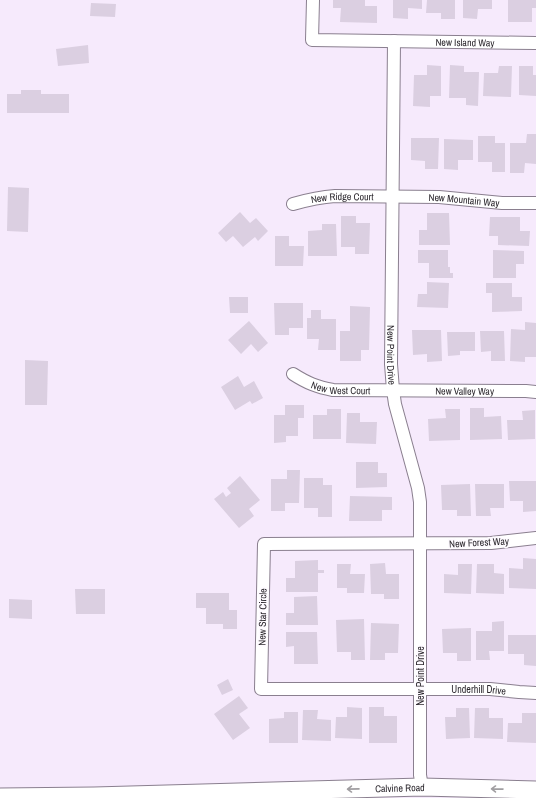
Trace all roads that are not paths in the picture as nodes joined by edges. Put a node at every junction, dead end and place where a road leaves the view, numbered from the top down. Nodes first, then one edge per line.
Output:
1 (313, 0) edge
2 (394, 41) junction
3 (536, 43) edge
4 (393, 197) junction
5 (536, 203) edge
6 (293, 204) dead end
7 (293, 374) dead end
8 (393, 390) junction
9 (536, 392) edge
10 (536, 538) edge
11 (421, 544) junction
12 (420, 688) junction
13 (536, 693) edge
14 (422, 787) junction
15 (536, 790) edge
16 (110, 796) edge
17 (0, 797) edge

1 - 2 street
2 - 3 street, New Island Way
2 - 4 street, New Point Drive
4 - 5 street, New Mountain Way
4 - 6 street, New Ridge Court
4 - 8 street, New Point Drive
7 - 8 street, New West Court
8 - 9 street, New Valley Way
8 - 11 street, New Point Drive
10 - 11 street, New Forest Way
11 - 12 street, New Point Drive
11 - 12 street, New Star Circle
12 - 13 street, Underhill Drive
12 - 14 street, New Point Drive
15 -> 14 main road, Calvine Road
14 -> 16 main road, Calvine Road
16 - 17 main road, Calvine Road

